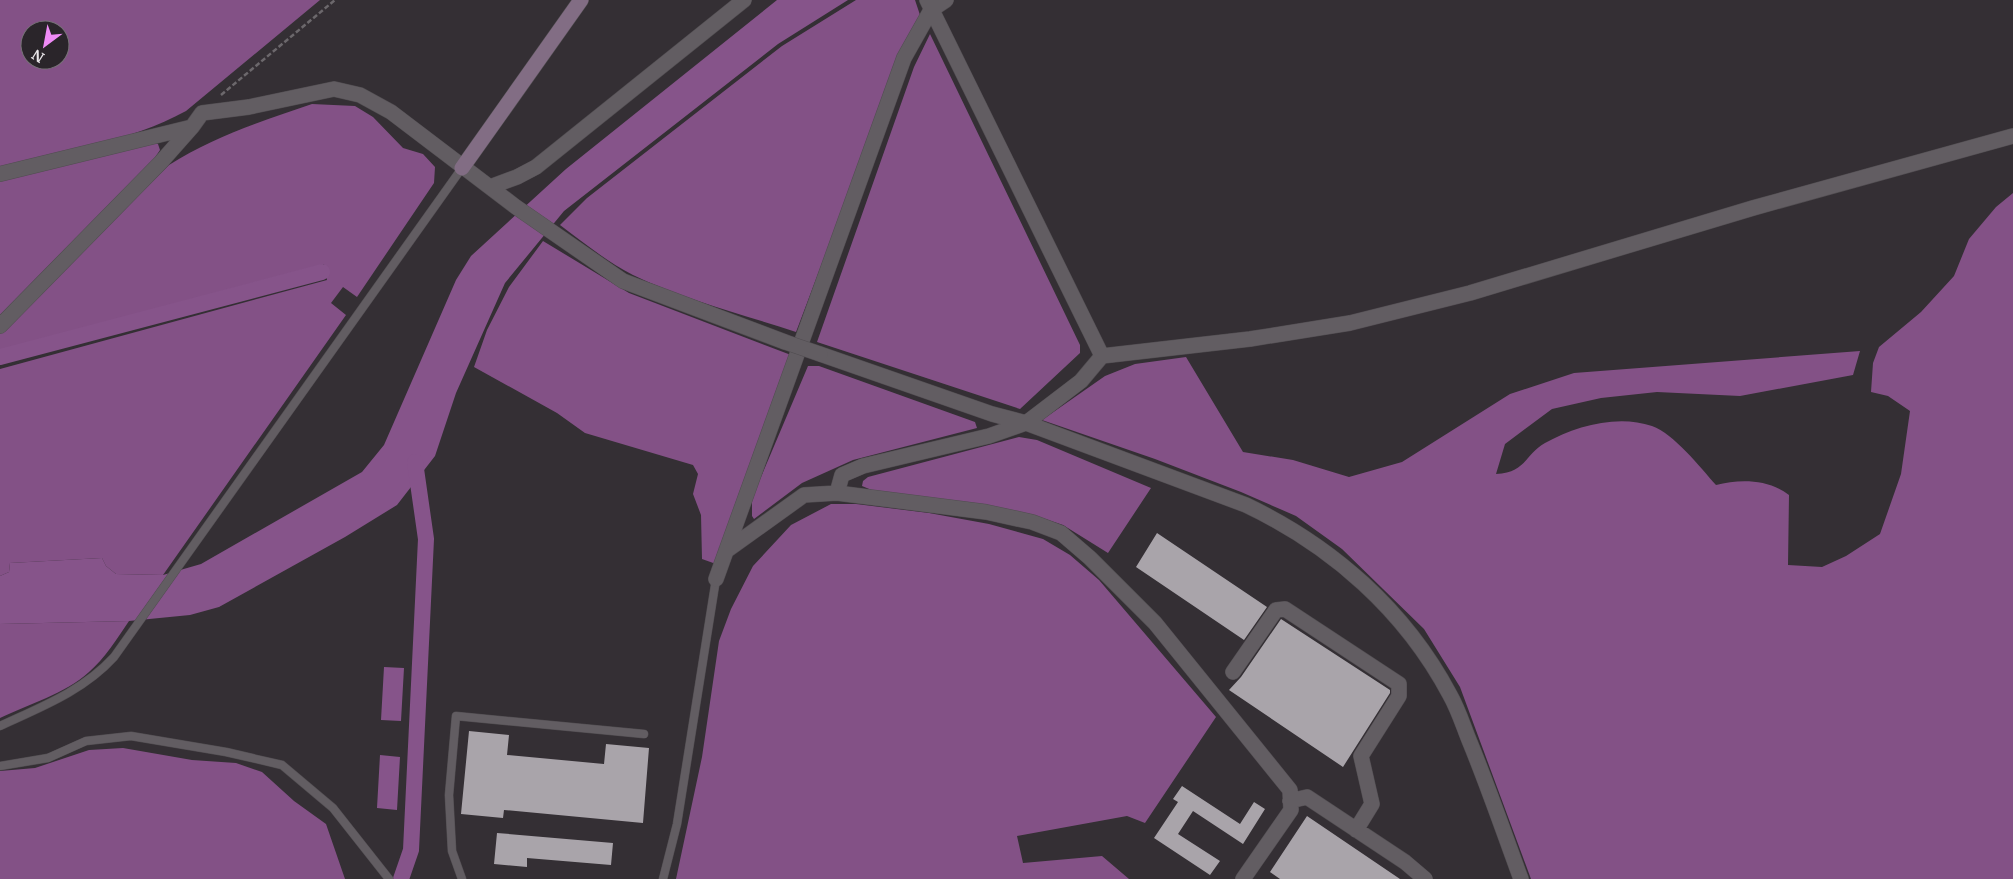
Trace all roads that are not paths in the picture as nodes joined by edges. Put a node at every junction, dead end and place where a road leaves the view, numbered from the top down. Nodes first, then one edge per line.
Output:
1 (581, 0) edge
2 (744, 0) edge
3 (946, 0) edge
4 (929, 5) edge
5 (192, 127) junction
6 (2013, 136) edge
7 (462, 168) junction
8 (0, 174) edge
9 (490, 187) junction
10 (0, 326) edge
11 (1102, 356) junction
12 (1026, 423) junction
13 (837, 493) junction
14 (726, 551) junction
15 (716, 579) joint
16 (1233, 672) dead end
17 (0, 726) edge
18 (644, 734) dead end
19 (0, 766) edge
20 (1290, 801) junction
21 (1356, 830) junction
22 (389, 879) edge
23 (462, 879) edge
24 (663, 879) edge
25 (1243, 879) edge
26 (1425, 879) edge
27 (1521, 879) edge

1 - 7 street
2 - 9 street
3 - 4 street
4 - 11 street
4 - 14 street
5 - 7 street
5 - 8 street
5 - 10 street
6 - 11 street
7 - 9 street
7 - 17 lane
9 - 12 street, bridge
11 - 12 street
12 - 13 street
12 - 27 street
13 - 14 street
13 - 20 street
14 - 15 street
15 - 24 lane
16 - 21 street
18 - 23 lane
19 - 22 lane
20 - 21 street
20 - 25 street
21 - 26 street

